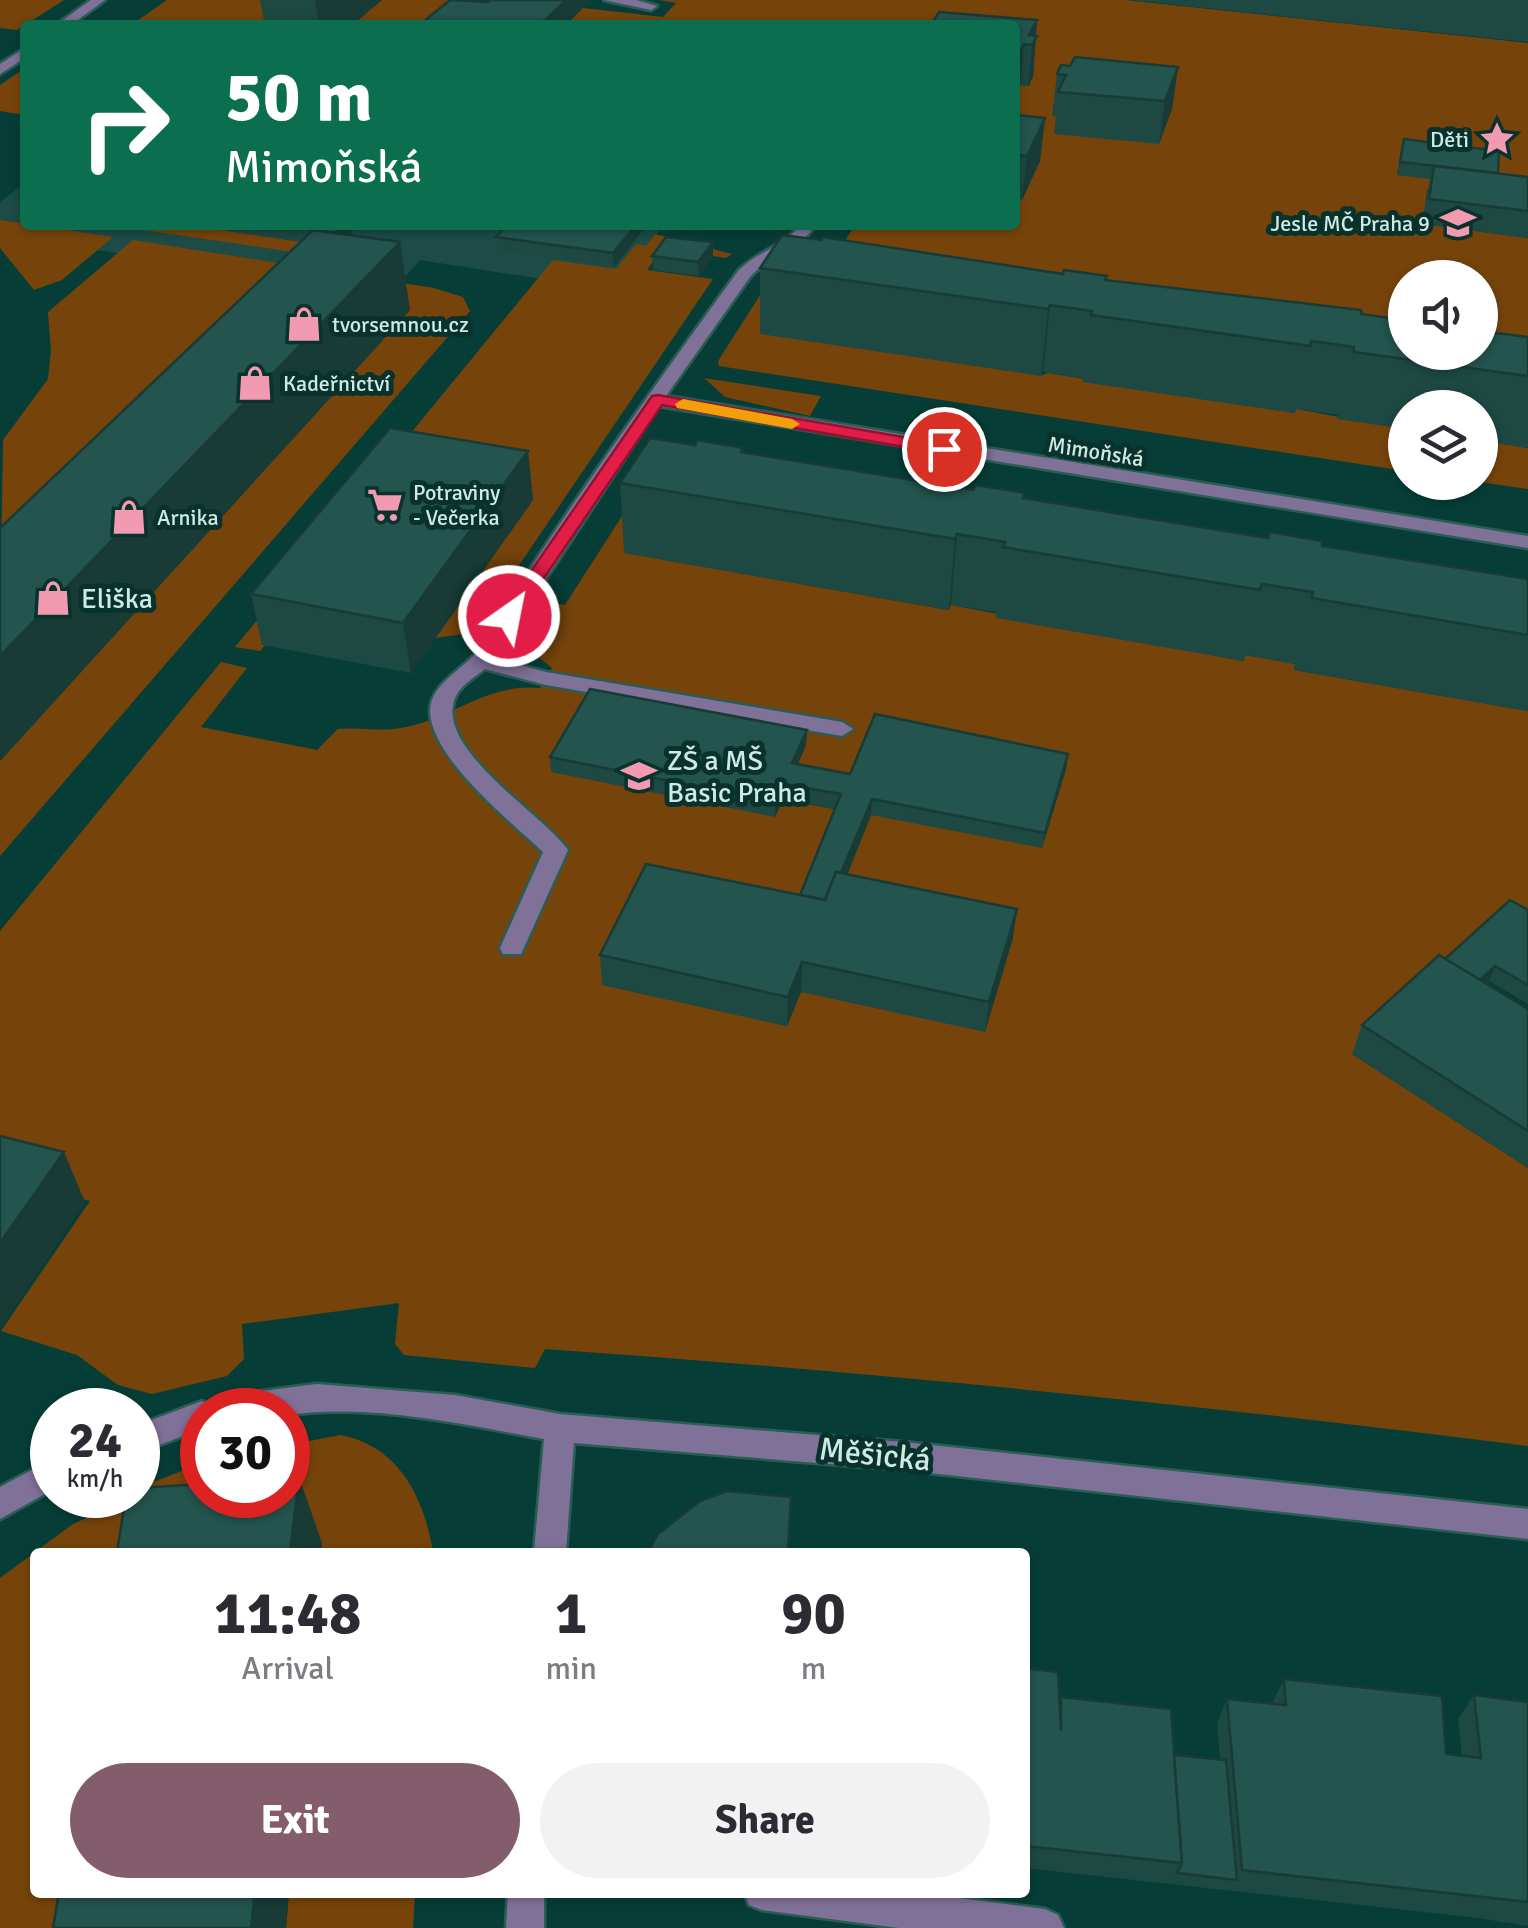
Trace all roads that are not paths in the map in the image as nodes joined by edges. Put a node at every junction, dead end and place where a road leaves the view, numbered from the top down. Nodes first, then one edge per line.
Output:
1 (99, 0) edge
2 (610, 0) edge
3 (651, 6) dead end
4 (69, 20) edge
5 (805, 230) edge
6 (658, 400) junction
7 (1528, 542) edge
8 (481, 661) junction
9 (842, 729) dead end
10 (512, 948) dead end
11 (310, 1398) edge
12 (560, 1428) junction
13 (30, 1486) edge
14 (0, 1504) edge
15 (1528, 1524) edge
16 (550, 1548) edge
17 (526, 1898) edge
18 (809, 1898) edge
19 (525, 1928) edge
20 (1045, 1928) edge

1 - 4 street
2 - 3 street
5 - 6 street
6 - 7 street, Mimoňská
6 - 8 street
8 - 9 street
8 - 10 street
11 - 12 street, Měšická
12 - 15 street, Měšická
12 - 16 street
13 - 14 street
17 - 19 street
18 - 20 street

